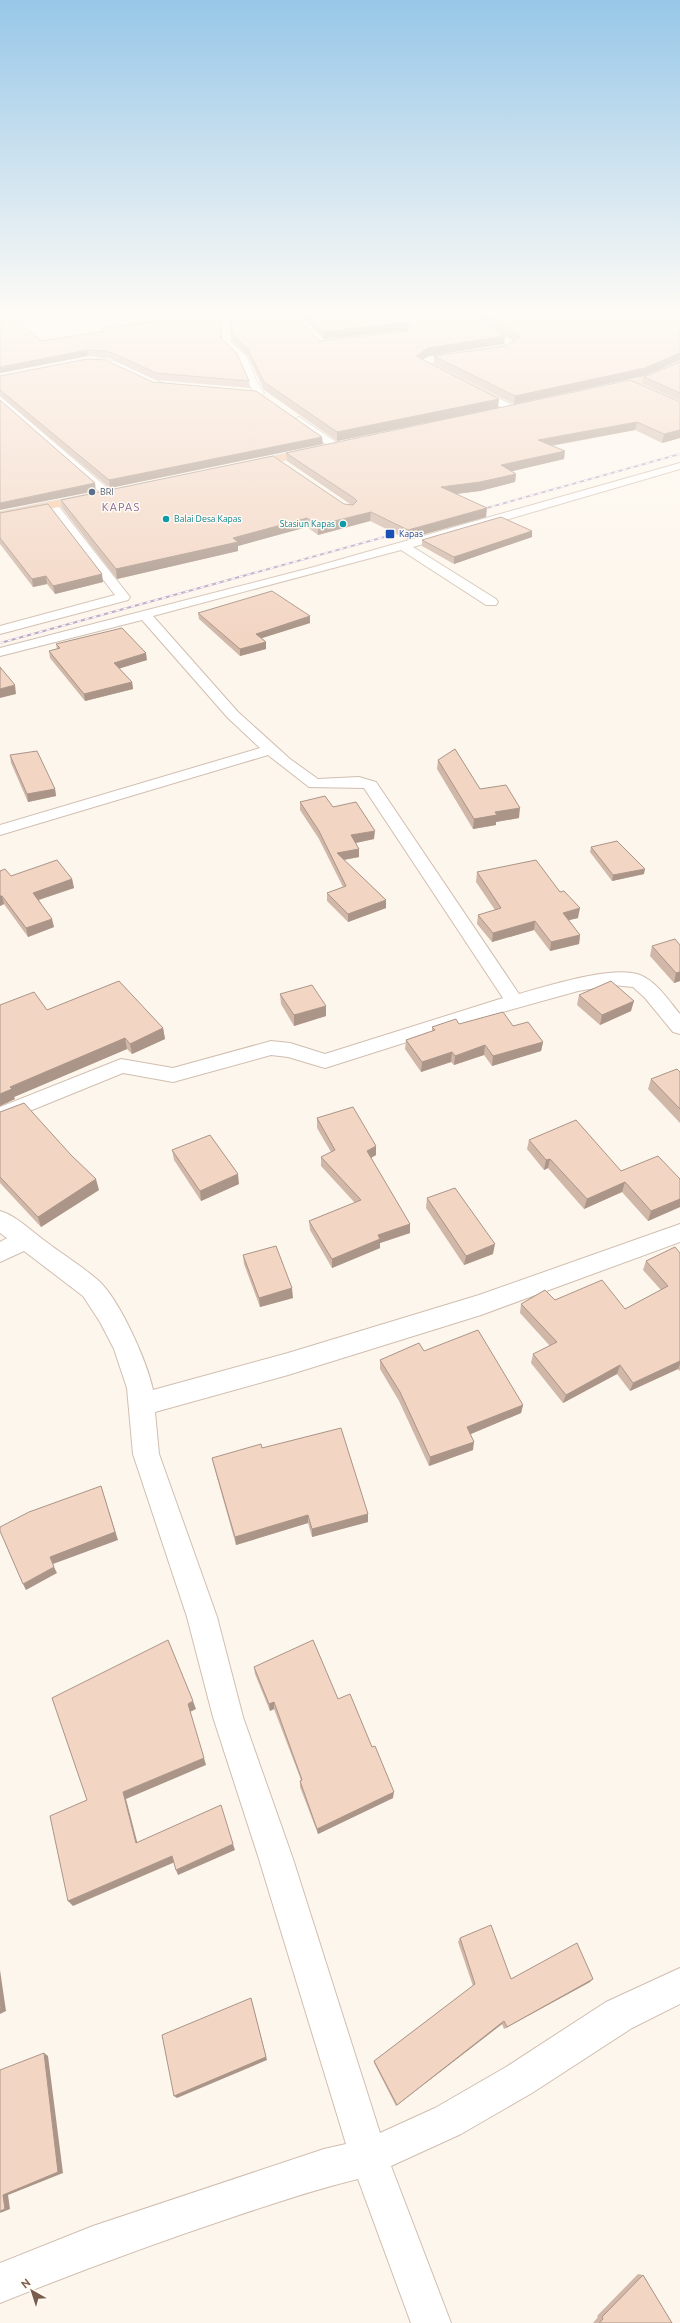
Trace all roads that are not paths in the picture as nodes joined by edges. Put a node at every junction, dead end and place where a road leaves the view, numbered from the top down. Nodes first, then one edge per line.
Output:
1 (24, 419) edge
2 (298, 419) edge
3 (339, 445) joint
4 (276, 459) junction
5 (680, 466) edge
6 (237, 467) edge
7 (288, 468) edge
8 (111, 493) joint
9 (52, 505) junction
10 (0, 516) edge
11 (403, 546) junction
12 (491, 602) dead end
13 (144, 614) junction
14 (0, 630) edge
15 (0, 652) edge
16 (269, 750) junction
17 (0, 830) edge
18 (515, 1002) junction
19 (680, 1027) edge
20 (0, 1115) edge
21 (0, 1220) edge
22 (680, 1233) edge
23 (27, 1240) junction
24 (0, 1253) edge
25 (142, 1404) junction
26 (680, 1985) edge
27 (369, 2158) junction
28 (0, 2283) edge
29 (431, 2323) edge

1 - 8 street
2 - 3 street
3 - 4 highway
4 - 6 highway
4 - 7 street
5 - 11 street
8 - 9 highway
9 - 10 highway
9 - 14 street
11 - 12 street
11 - 13 street
13 - 15 street
13 - 16 street
16 - 17 street
16 - 18 street
18 - 19 street
18 - 20 street
21 - 23 street
22 - 25 street
23 - 24 street
23 - 25 street
25 - 27 street
26 - 27 street
27 - 28 street
27 - 29 street

